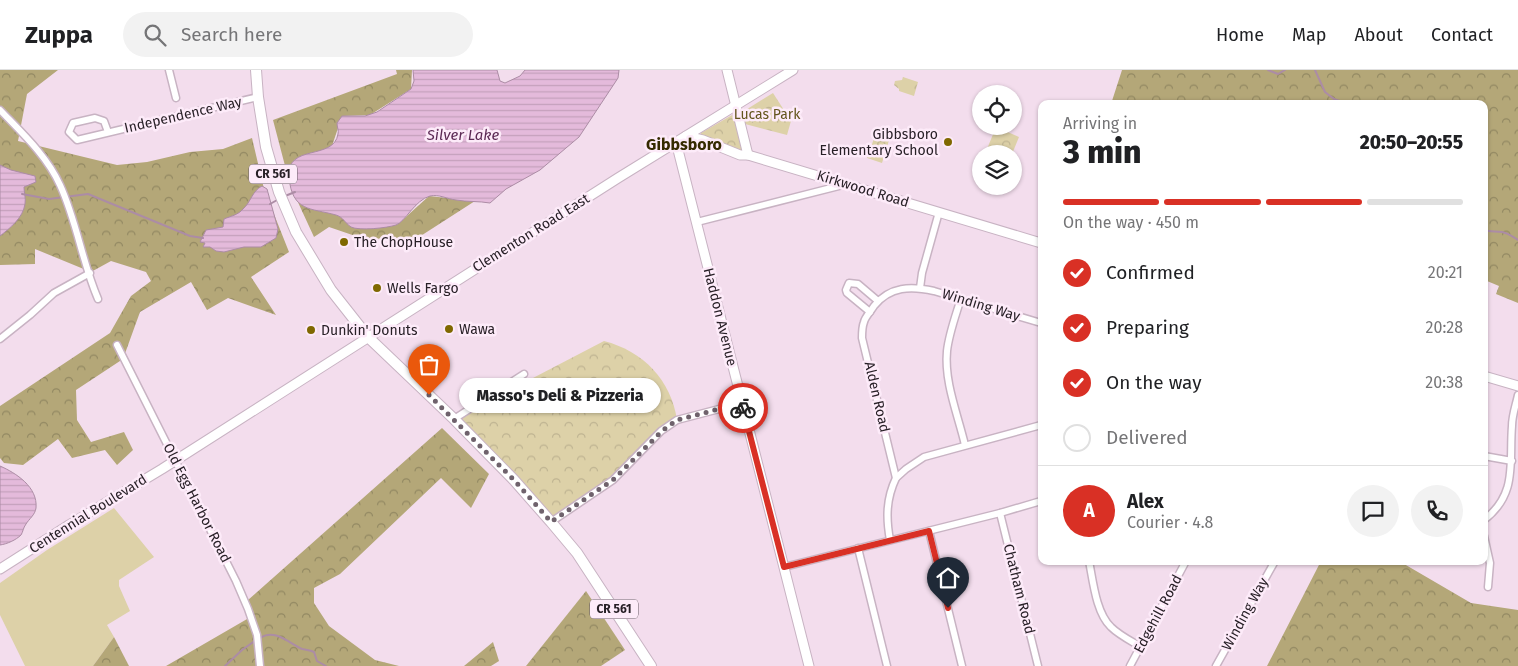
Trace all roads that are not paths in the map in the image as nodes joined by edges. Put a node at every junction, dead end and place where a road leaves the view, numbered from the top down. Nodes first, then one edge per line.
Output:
1 (169, 70) edge
2 (256, 70) edge
3 (727, 70) edge
4 (793, 70) edge
5 (258, 97) junction
6 (176, 98) dead end
7 (736, 106) junction
8 (0, 110) edge
9 (108, 132) junction
10 (686, 136) junction
11 (676, 142) junction
12 (748, 155) junction
13 (845, 184) junction
14 (939, 212) junction
15 (697, 222) junction
16 (1038, 242) edge
17 (90, 274) junction
18 (920, 288) junction
19 (961, 298) junction
20 (98, 299) dead end
21 (878, 301) junction
22 (870, 312) junction
23 (1038, 322) edge
24 (368, 337) junction
25 (0, 339) edge
26 (117, 345) dead end
27 (524, 374) dead end
28 (1488, 377) edge
29 (1518, 386) edge
30 (1518, 395) edge
31 (742, 403) junction
32 (454, 419) junction
33 (1038, 426) edge
34 (965, 445) junction
35 (1488, 457) edge
36 (176, 460) junction
37 (1512, 461) junction
38 (896, 478) junction
39 (1038, 502) edge
40 (1000, 513) junction
41 (1488, 517) edge
42 (551, 522) junction
43 (929, 531) junction
44 (890, 540) junction
45 (858, 548) junction
46 (1488, 553) edge
47 (1090, 565) edge
48 (1184, 565) edge
49 (1272, 565) edge
50 (784, 567) junction
51 (0, 569) edge
52 (1488, 587) dead end
53 (1141, 647) junction
54 (260, 666) edge
55 (651, 666) edge
56 (809, 666) edge
57 (887, 666) edge
58 (962, 666) edge
59 (1038, 666) edge
60 (1130, 666) edge
61 (1216, 666) edge

1 - 6 street
2 - 5 main road, CR 561
3 - 7 street
4 - 7 street, Clementon Road East
5 - 9 street, Independence Way
5 - 24 main road, CR 561
7 - 10 street, Clementon Road East
7 - 12 street
8 - 17 street
9 - 9 street, Independence Way
10 - 11 street, Clementon Road East
10 - 12 street, Kirkwood Road
11 - 15 street, Haddon Avenue
11 - 24 street, Clementon Road East
12 - 13 street, Kirkwood Road
13 - 14 street, Kirkwood Road
13 - 15 street
14 - 16 street, Kirkwood Road
14 - 18 street
15 - 31 street, Haddon Avenue
17 - 20 street
17 - 25 street
18 - 19 street, Winding Way
18 - 21 street, Alden Road
19 - 23 street, Winding Way
19 - 34 street
21 - 22 street, Alden Road
21 - 22 street
22 - 38 street, Alden Road
24 - 32 main road, CR 561
24 - 36 street, Clementon Road East
26 - 36 street, Old Egg Harbor Road
27 - 32 street
28 - 29 street
30 - 37 street
31 - 42 street
31 - 50 street, Haddon Avenue
32 - 42 main road, CR 561
33 - 34 street
34 - 38 street
35 - 37 street
36 - 51 street, Centennial Boulevard
36 - 54 street, Old Egg Harbor Road
37 - 41 street
38 - 44 street
39 - 40 street
40 - 43 street
40 - 59 street, Chatham Road
42 - 55 main road, CR 561
43 - 44 street
43 - 58 street
44 - 45 street
45 - 50 street
45 - 57 street
46 - 52 street
47 - 53 street
48 - 53 street, Edgehill Road
49 - 61 street, Winding Way
50 - 56 street, Haddon Avenue
53 - 60 street, Edgehill Road

